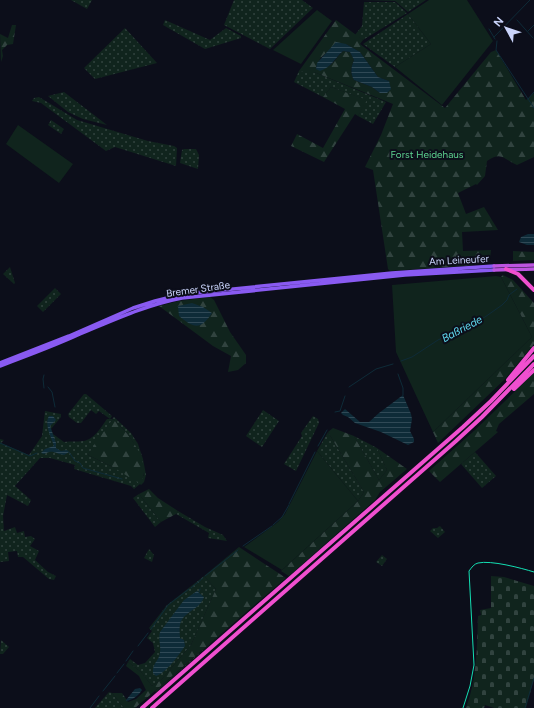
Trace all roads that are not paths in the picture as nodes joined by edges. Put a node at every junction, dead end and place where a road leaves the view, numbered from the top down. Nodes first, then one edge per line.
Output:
1 (534, 265) edge
2 (494, 268) junction
3 (506, 269) junction
4 (534, 269) edge
5 (385, 276) junction
6 (534, 290) edge
7 (534, 348) edge
8 (534, 356) edge
9 (0, 363) edge
10 (534, 364) edge
11 (0, 366) edge
12 (534, 370) edge
13 (491, 401) junction
14 (498, 402) junction
15 (142, 708) edge
16 (152, 708) edge

1 - 2 highway, Am Leineufer
2 - 3 highway, Am Leineufer
2 - 5 main road, Am Leineufer
3 - 4 highway, Am Leineufer
3 - 6 highway
5 - 9 main road, Bremer Straße
5 - 11 main road, Bremer Straße
7 - 13 highway
8 - 13 highway
10 - 14 highway
12 - 14 highway
13 - 15 highway
14 - 16 highway

